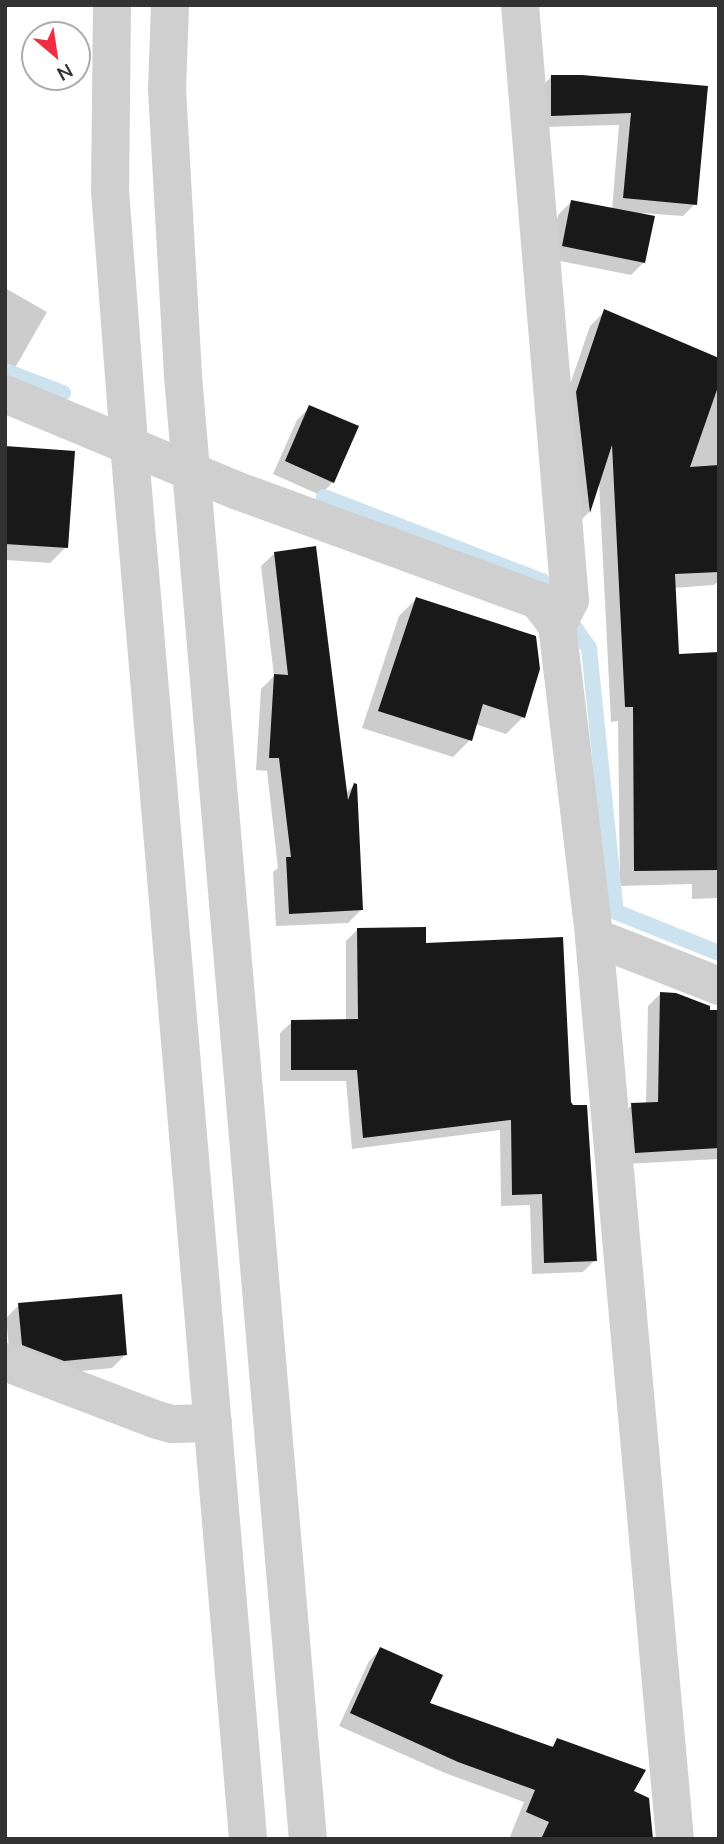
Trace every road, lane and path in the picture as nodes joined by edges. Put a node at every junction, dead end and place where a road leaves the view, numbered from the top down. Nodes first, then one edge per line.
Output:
1 (112, 5) edge
2 (170, 5) edge
3 (520, 5) edge
4 (5, 394) edge
5 (129, 444) junction
6 (192, 471) junction
7 (562, 615) junction
8 (594, 937) junction
9 (719, 986) edge
10 (5, 1362) edge
11 (213, 1423) junction
12 (248, 1839) edge
13 (308, 1839) edge
14 (675, 1839) edge

1 - 5 street
2 - 6 street
3 - 7 street
4 - 5 street
5 - 6 street
5 - 11 street
6 - 7 street
6 - 13 street
7 - 8 street
8 - 9 street
8 - 14 street
10 - 11 street
11 - 12 street

